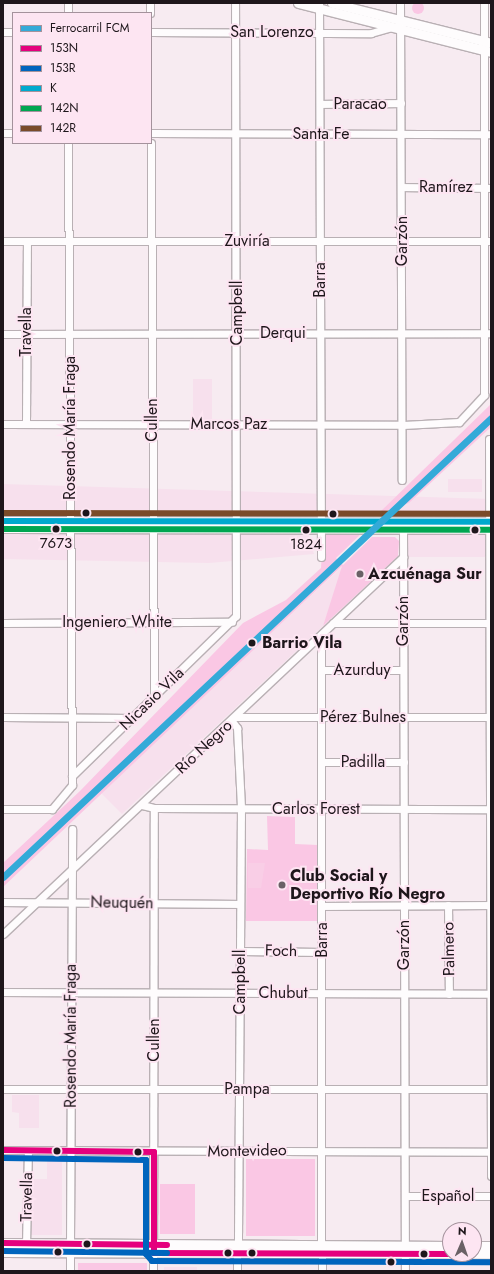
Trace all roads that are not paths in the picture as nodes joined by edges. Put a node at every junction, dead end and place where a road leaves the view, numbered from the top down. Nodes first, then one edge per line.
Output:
1 (235, 3) edge
2 (298, 3) edge
3 (332, 3) edge
4 (400, 3) edge
5 (484, 3) edge
6 (319, 6) edge
7 (397, 25) junction
8 (152, 32) edge
9 (235, 32) junction
10 (319, 33) junction
11 (488, 46) edge
12 (320, 104) junction
13 (401, 104) junction
14 (152, 133) edge
15 (236, 134) junction
16 (320, 134) junction
17 (401, 134) junction
18 (488, 134) edge
19 (68, 144) edge
20 (151, 144) edge
21 (401, 187) junction
22 (488, 188) edge
23 (3, 241) edge
24 (26, 241) junction
25 (69, 241) junction
26 (151, 241) junction
27 (236, 241) junction
28 (320, 241) junction
29 (402, 241) junction
30 (488, 241) edge
31 (237, 333) junction
32 (320, 333) junction
33 (402, 333) junction
34 (488, 333) edge
35 (3, 334) edge
36 (26, 334) junction
37 (70, 334) junction
38 (152, 334) junction
39 (3, 424) edge
40 (26, 424) junction
41 (70, 424) junction
42 (152, 424) junction
43 (237, 424) junction
44 (320, 424) junction
45 (403, 425) junction
46 (489, 439) dead end
47 (402, 480) dead end
48 (3, 521) edge
49 (71, 525) junction
50 (153, 525) junction
51 (238, 525) junction
52 (321, 525) junction
53 (403, 525) junction
54 (490, 526) edge
55 (3, 528) edge
56 (321, 557) dead end
57 (403, 557) junction
58 (71, 622) junction
59 (154, 622) junction
60 (232, 622) junction
61 (3, 623) edge
62 (334, 623) junction
63 (403, 623) junction
64 (490, 623) edge
65 (320, 635) junction
66 (321, 670) junction
67 (403, 670) junction
68 (154, 697) junction
69 (3, 717) edge
70 (71, 717) junction
71 (321, 717) junction
72 (404, 717) junction
73 (490, 717) edge
74 (133, 718) junction
75 (234, 719) junction
76 (322, 762) junction
77 (404, 762) junction
78 (72, 776) junction
79 (142, 805) junction
80 (154, 808) junction
81 (241, 808) junction
82 (322, 808) junction
83 (3, 809) edge
84 (404, 809) junction
85 (491, 809) edge
86 (72, 829) dead end
87 (72, 870) junction
88 (3, 902) edge
89 (37, 903) junction
90 (72, 903) junction
91 (154, 903) junction
92 (240, 904) junction
93 (404, 905) junction
94 (448, 905) junction
95 (491, 905) edge
96 (322, 906) junction
97 (3, 934) edge
98 (240, 950) junction
99 (491, 951) edge
100 (322, 952) junction
101 (3, 992) edge
102 (71, 992) junction
103 (154, 993) junction
104 (240, 993) junction
105 (321, 993) junction
106 (404, 994) junction
107 (450, 994) junction
108 (491, 994) edge
109 (3, 1089) edge
110 (70, 1089) junction
111 (238, 1089) junction
112 (405, 1089) junction
113 (490, 1089) edge
114 (154, 1090) junction
115 (321, 1090) junction
116 (3, 1150) edge
117 (321, 1150) junction
118 (28, 1151) junction
119 (70, 1151) junction
120 (405, 1151) junction
121 (154, 1152) junction
122 (237, 1152) junction
123 (491, 1152) edge
124 (491, 1176) edge
125 (405, 1196) junction
126 (491, 1196) edge
127 (3, 1243) edge
128 (26, 1244) junction
129 (442, 1247) edge
130 (70, 1248) junction
131 (154, 1249) junction
132 (237, 1249) junction
133 (321, 1250) junction
134 (405, 1250) junction
135 (3, 1252) edge
136 (491, 1254) edge
137 (70, 1271) edge
138 (153, 1271) edge
139 (237, 1271) edge
140 (322, 1271) edge
141 (405, 1271) edge

1 - 9 street, Campbell
2 - 6 main road
3 - 7 main road
4 - 7 street, Garzón
5 - 11 street
6 - 7 main road
6 - 10 street, Barra
7 - 10 street, San Lorenzo
7 - 11 main road
7 - 13 street, Garzón
8 - 9 street, San Lorenzo
9 - 10 street, San Lorenzo
9 - 15 street, Campbell
10 - 12 street, Barra
11 - 18 street
12 - 13 street, Paracao
12 - 16 street, Barra
13 - 17 street, Garzón
14 - 15 street, Santa Fe
15 - 16 street, Santa Fe
15 - 27 street, Campbell
16 - 17 street, Santa Fe
16 - 28 street, Barra
17 - 18 street, Santa Fe
17 - 21 street, Garzón
18 - 22 street
19 - 25 street, Rosendo María Fraga
20 - 26 street, Cullen
21 - 22 street, Ramírez
21 - 29 street, Garzón
22 - 30 street
23 - 24 street, Zuviría
24 - 25 street, Zuviría
24 - 36 street, Travella
25 - 26 street, Zuviría
25 - 37 street, Rosendo María Fraga
26 - 27 street, Zuviría
26 - 38 street, Cullen
27 - 28 street, Zuviría
27 - 31 street, Campbell
28 - 29 street, Zuviría
28 - 32 street, Barra
29 - 30 street, Zuviría
29 - 33 street, Garzón
30 - 34 street
31 - 32 street, Derqui
31 - 38 street, Derqui
31 - 43 street, Campbell
32 - 33 street, Derqui
32 - 44 street, Barra
33 - 34 street, Derqui
33 - 45 street, Garzón
34 - 45 street, Marcos Paz
35 - 36 street, Derqui
36 - 37 street, Derqui
36 - 40 street, Travella
37 - 38 street, Derqui
37 - 41 street, Rosendo María Fraga
38 - 42 street, Cullen
39 - 40 street, Marcos Paz
40 - 41 street, Marcos Paz
41 - 42 street, Marcos Paz
41 - 49 street, Rosendo María Fraga
42 - 43 street, Marcos Paz
42 - 50 street, Cullen
43 - 44 street, Marcos Paz
43 - 51 street, Campbell
44 - 45 street, Marcos Paz
44 - 52 street, Barra
45 - 47 street, Garzón
46 - 54 street
48 - 49 main road
49 - 50 main road
49 - 55 main road
49 - 58 street, Rosendo María Fraga
50 - 51 main road
50 - 59 street, Cullen
51 - 52 main road
51 - 60 street, Campbell
52 - 53 main road
52 - 56 street, Barra
53 - 54 main road
53 - 57 street, Garzón
54 - 64 street
57 - 62 street, Río Negro
57 - 63 street, Garzón
58 - 59 street, Ingeniero White
58 - 61 street, Ingeniero White
58 - 70 street, Rosendo María Fraga
59 - 60 street, Ingeniero White
59 - 68 street, Cullen
60 - 68 street, Nicasio Vila
62 - 63 street
62 - 65 street, Río Negro
63 - 64 street
63 - 67 street, Garzón
64 - 73 street
65 - 66 street, Barra
65 - 75 street, Río Negro
66 - 67 street, Azurduy
66 - 71 street, Barra
67 - 72 street, Garzón
68 - 74 street, Nicasio Vila
69 - 70 street
70 - 74 street
70 - 78 street, Rosendo María Fraga
71 - 72 street, Pérez Bulnes
71 - 75 street, Pérez Bulnes
71 - 76 street, Barra
72 - 73 street, Pérez Bulnes
72 - 77 street, Garzón
73 - 85 street
74 - 78 street, Nicasio Vila
75 - 79 street, Río Negro
75 - 81 street, Campbell
76 - 77 street, Padilla
76 - 82 street, Barra
77 - 84 street, Garzón
78 - 83 street, Rosendo María Fraga
79 - 80 street, Carlos Forest
79 - 87 street, Río Negro
80 - 81 street, Carlos Forest
80 - 91 street, Cullen
81 - 82 street, Carlos Forest
81 - 92 street, Campbell
82 - 84 street, Carlos Forest
82 - 96 street, Barra
84 - 85 street, Carlos Forest
84 - 93 street, Garzón
85 - 95 street
86 - 87 street, Rosendo María Fraga
87 - 89 street, Río Negro
87 - 90 street, Rosendo María Fraga
88 - 89 street, Neuquén
89 - 90 street, Neuquén
89 - 97 street, Río Negro
90 - 91 street, Neuquén
90 - 102 street, Rosendo María Fraga
91 - 92 street, Neuquén
91 - 103 street, Cullen
92 - 98 street, Campbell
93 - 94 street
93 - 96 street
93 - 106 street, Garzón
94 - 95 street
94 - 107 street, Palmero
95 - 99 street
96 - 100 street, Barra
98 - 100 street, Foch
98 - 104 street, Campbell
99 - 108 street
100 - 105 street, Barra
101 - 102 street, Chubut
102 - 103 street, Chubut
102 - 110 street, Rosendo María Fraga
103 - 104 street, Chubut
103 - 114 street, Cullen
104 - 105 street, Chubut
104 - 111 street, Campbell
105 - 106 street, Chubut
105 - 115 street, Barra
106 - 107 street, Chubut
106 - 112 street, Garzón
107 - 108 street, Chubut
108 - 113 street
109 - 110 street, Pampa
110 - 114 street, Pampa
110 - 119 street, Rosendo María Fraga
111 - 114 street, Pampa
111 - 115 street, Pampa
111 - 122 street, Campbell
112 - 113 street, Pampa
112 - 115 street, Pampa
112 - 120 street, Garzón
113 - 123 street
114 - 121 street, Cullen
115 - 117 street, Barra
116 - 118 street, Montevideo
117 - 120 street, Montevideo
117 - 122 street, Montevideo
117 - 133 street, Barra
118 - 119 street, Montevideo
118 - 128 street, Travella
119 - 121 street, Montevideo
119 - 130 street, Rosendo María Fraga
120 - 123 street, Montevideo
120 - 125 street, Garzón
121 - 122 street, Montevideo
121 - 131 street, Cullen
122 - 132 street, Campbell
123 - 124 street
125 - 126 street, Español
125 - 134 street, Garzón
127 - 128 main road
128 - 130 main road
129 - 134 main road
130 - 131 main road
130 - 135 main road
130 - 137 street, Rosendo María Fraga
131 - 132 main road
131 - 138 street, Cullen
132 - 133 main road
132 - 139 street, Campbell
133 - 134 main road
133 - 140 street, Barra
134 - 136 main road
134 - 141 street, Garzón

